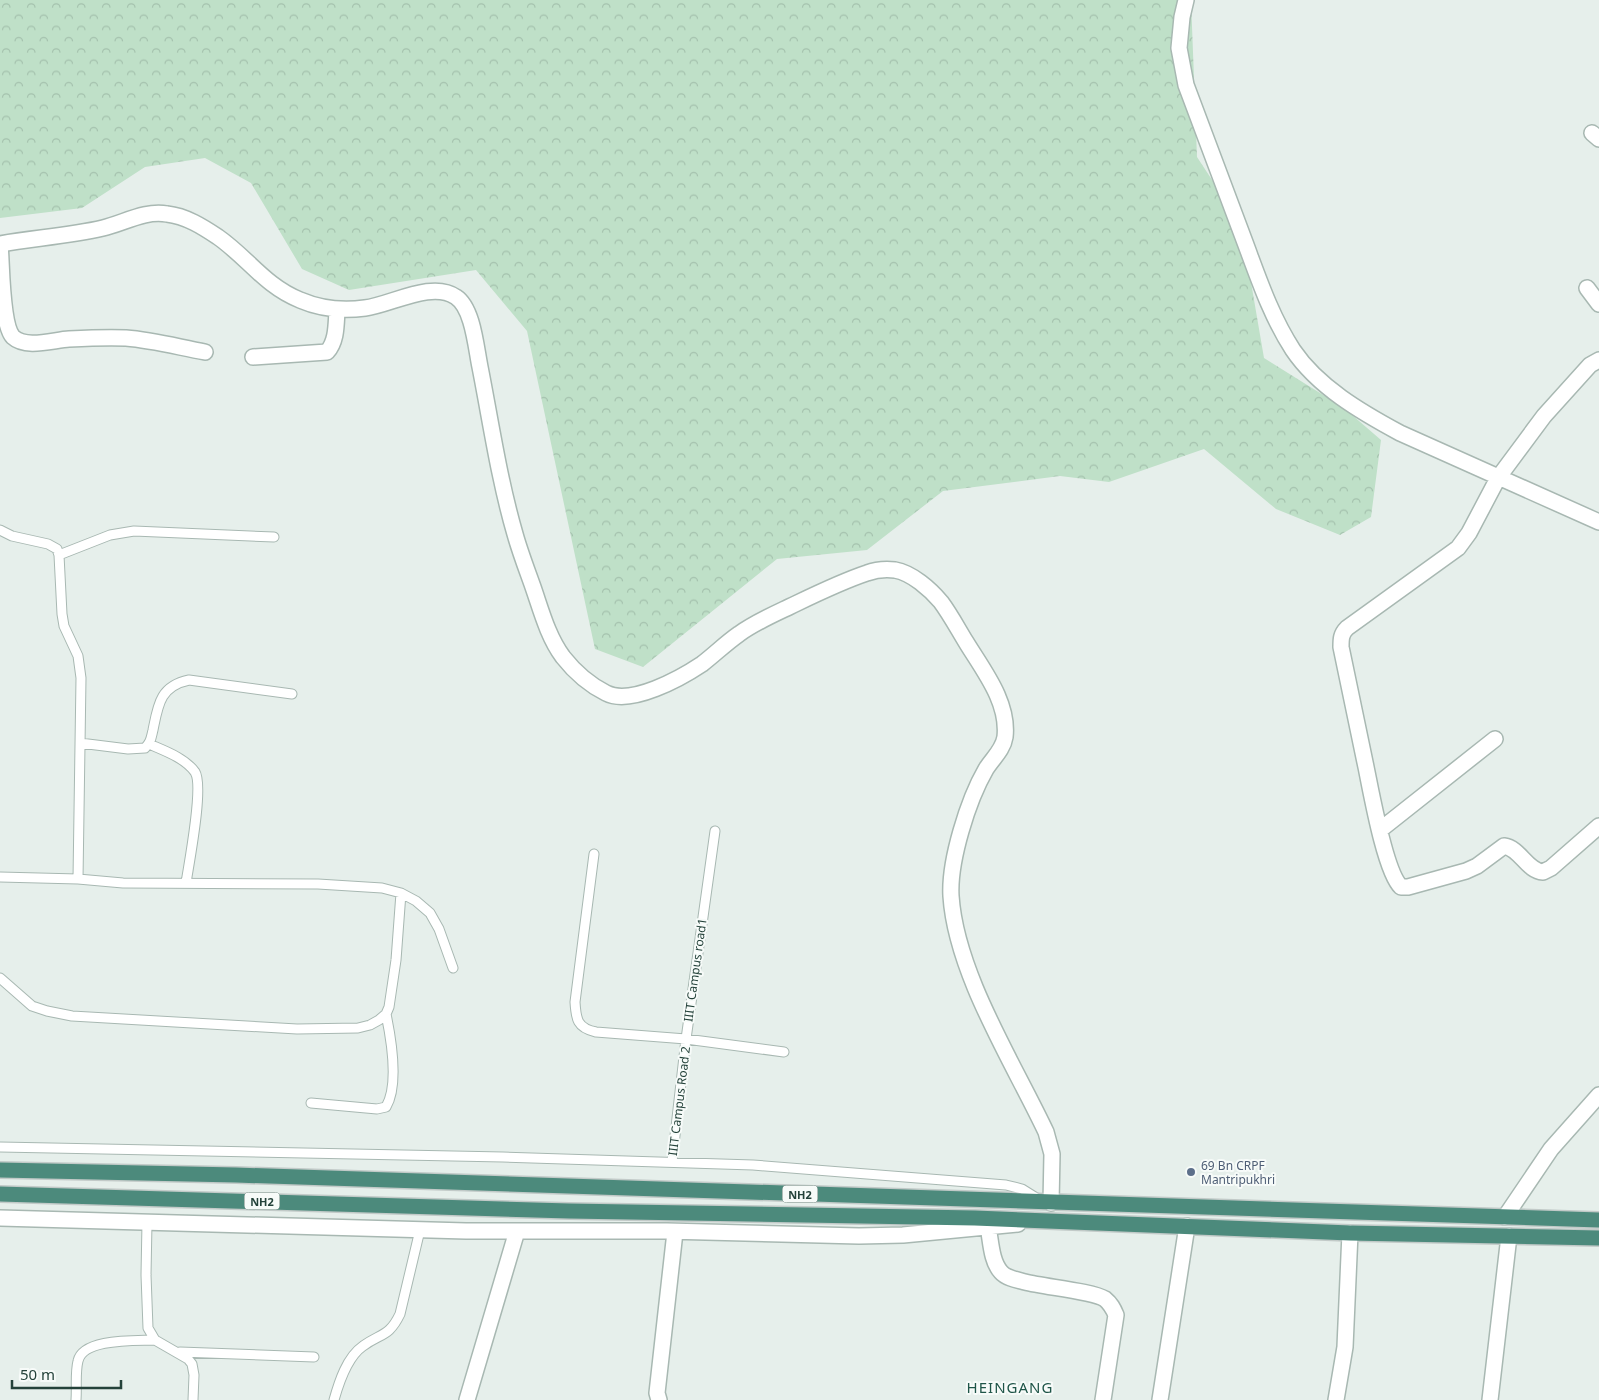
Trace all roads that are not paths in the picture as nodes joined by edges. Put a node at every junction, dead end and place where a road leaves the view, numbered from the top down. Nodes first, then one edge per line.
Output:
1 (1186, 0) edge
2 (0, 244) edge
3 (1587, 288) dead end
4 (1599, 304) edge
5 (337, 310) junction
6 (204, 352) dead end
7 (253, 357) dead end
8 (1599, 360) edge
9 (1498, 478) junction
10 (1599, 522) edge
11 (0, 530) edge
12 (274, 537) dead end
13 (59, 555) junction
14 (292, 694) dead end
15 (1495, 739) dead end
16 (80, 742) junction
17 (149, 744) junction
18 (1599, 826) edge
19 (1380, 830) junction
20 (714, 831) dead end
21 (594, 854) dead end
22 (0, 877) edge
23 (78, 879) junction
24 (186, 884) junction
25 (401, 893) junction
26 (453, 968) dead end
27 (0, 978) edge
28 (386, 1014) junction
29 (686, 1039) junction
30 (784, 1052) dead end
31 (1599, 1095) edge
32 (310, 1103) dead end
33 (0, 1146) edge
34 (672, 1162) junction
35 (0, 1170) edge
36 (0, 1194) edge
37 (1048, 1202) junction
38 (1505, 1217) junction
39 (0, 1218) edge
40 (1599, 1220) edge
41 (1053, 1221) junction
42 (147, 1223) junction
43 (1187, 1226) junction
44 (988, 1227) junction
45 (420, 1230) junction
46 (517, 1231) junction
47 (675, 1232) junction
48 (1350, 1233) junction
49 (1509, 1236) junction
50 (1599, 1238) edge
51 (155, 1340) junction
52 (177, 1352) junction
53 (314, 1357) dead end
54 (76, 1400) edge
55 (193, 1400) edge
56 (334, 1400) edge
57 (467, 1400) edge
58 (659, 1400) edge
59 (1103, 1400) edge
60 (1160, 1400) edge
61 (1336, 1400) edge
62 (1490, 1400) edge

1 - 9 street
2 - 5 street
2 - 6 street
3 - 4 street
5 - 7 street
5 - 37 street
8 - 9 street
9 - 10 street
9 - 19 street
11 - 13 lane
12 - 13 lane
13 - 16 lane
14 - 17 lane
15 - 19 street
16 - 17 lane
16 - 23 lane
17 - 24 lane
18 - 19 street
20 - 29 lane, IIIT Campus road1
21 - 29 lane, IIIT Campus road1
22 - 23 lane
23 - 24 lane
24 - 25 lane
25 - 26 lane
25 - 28 lane
27 - 28 lane
28 - 32 lane
29 - 30 lane
29 - 34 lane, IIIT Campus Road 2
31 - 38 street
33 - 34 lane
34 - 37 lane
35 - 37 highway, NH2
36 - 41 highway, NH2
37 - 38 highway, NH2
38 - 40 highway, NH2
39 - 42 street
41 - 43 highway, NH2
41 - 44 street
42 - 45 street
42 - 51 lane
43 - 48 highway, NH2
43 - 60 street
44 - 47 street
44 - 59 street
45 - 46 street
45 - 56 lane
46 - 47 street
46 - 57 street
47 - 58 street
48 - 49 highway, NH2
48 - 61 street
49 - 50 highway, NH2
49 - 62 street
51 - 52 lane
51 - 54 lane
52 - 53 lane
52 - 55 lane

